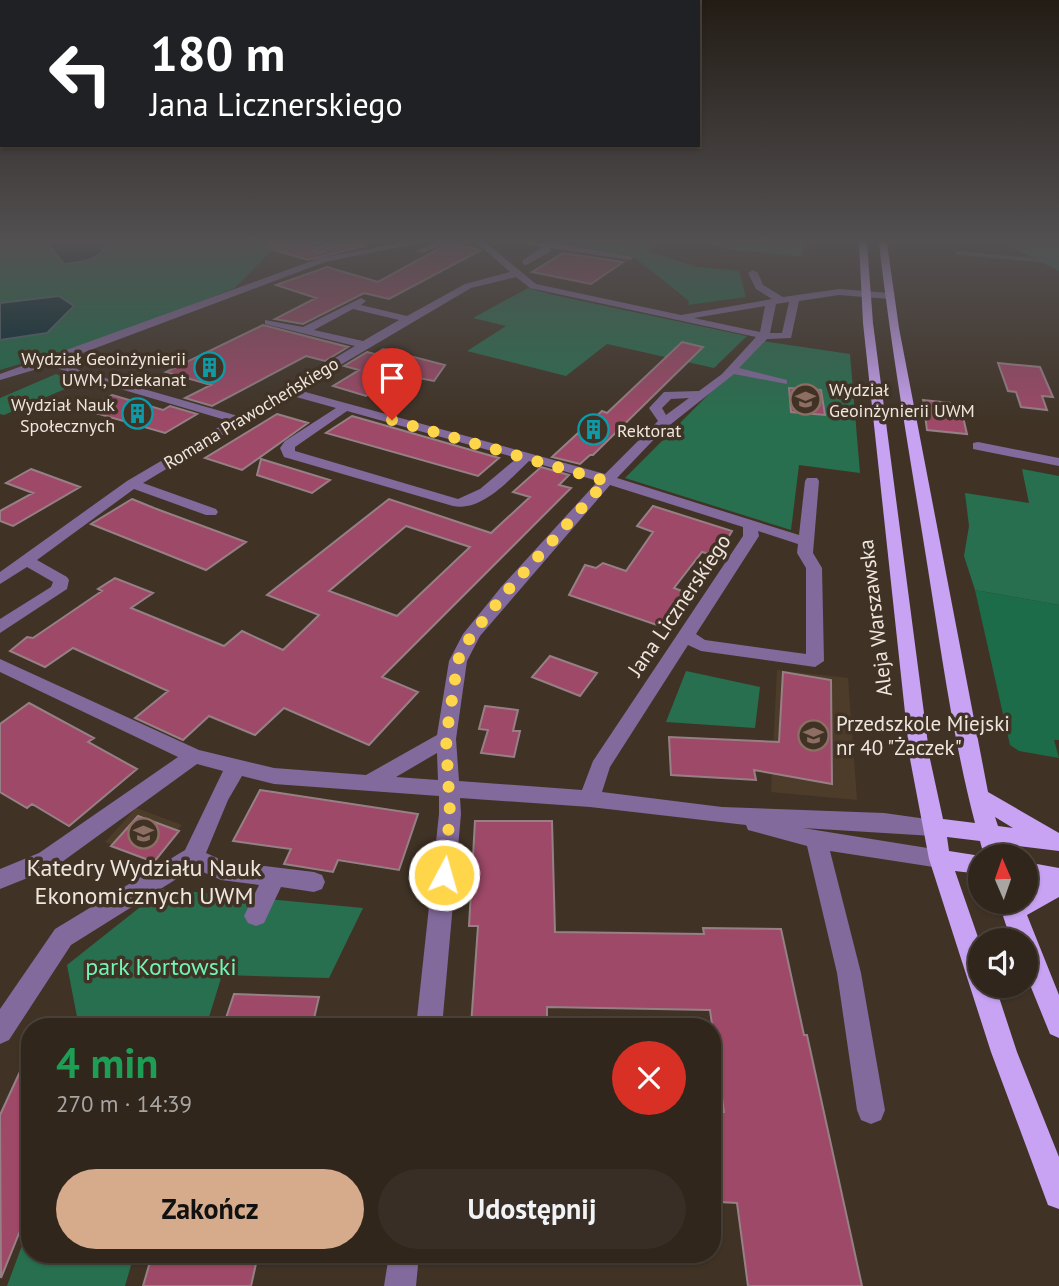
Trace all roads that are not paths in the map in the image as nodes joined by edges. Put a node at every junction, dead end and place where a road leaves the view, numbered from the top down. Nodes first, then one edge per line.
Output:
1 (208, 303) edge
2 (356, 303) edge
3 (356, 303) edge
4 (436, 303) edge
5 (605, 303) edge
6 (763, 303) edge
7 (775, 303) edge
8 (794, 303) edge
9 (868, 303) edge
10 (891, 303) edge
11 (675, 317) junction
12 (408, 318) junction
13 (270, 322) dead end
14 (306, 330) junction
15 (764, 336) junction
16 (295, 337) dead end
17 (364, 345) junction
18 (52, 361) junction
19 (732, 370) junction
20 (0, 377) edge
21 (783, 382) dead end
22 (288, 391) junction
23 (345, 407) junction
24 (239, 420) junction
25 (978, 446) dead end
26 (525, 458) junction
27 (1059, 462) edge
28 (606, 481) junction
29 (812, 481) dead end
30 (131, 484) junction
31 (211, 512) dead end
32 (750, 524) junction
33 (806, 542) junction
34 (25, 560) junction
35 (0, 579) edge
36 (0, 627) edge
37 (685, 635) junction
38 (0, 665) edge
39 (446, 738) junction
40 (194, 756) junction
41 (236, 768) junction
42 (368, 783) junction
43 (450, 790) junction
44 (978, 796) junction
45 (590, 799) junction
46 (722, 816) junction
47 (933, 827) junction
48 (816, 840) junction
49 (1056, 842) edge
50 (986, 844) edge
51 (991, 844) edge
52 (1024, 844) edge
53 (193, 857) junction
54 (940, 859) junction
55 (968, 863) edge
56 (1038, 874) edge
57 (274, 877) junction
58 (1059, 878) edge
59 (0, 879) edge
60 (314, 882) dead end
61 (1059, 885) edge
62 (1038, 894) edge
63 (256, 915) dead end
64 (968, 943) edge
65 (1038, 975) edge
66 (986, 998) edge
67 (430, 1018) edge
68 (1059, 1025) edge
69 (0, 1031) edge
70 (872, 1110) dead end
71 (1059, 1194) edge
72 (403, 1263) edge
73 (400, 1286) edge

1 - 18 street
2 - 12 street
3 - 14 street
4 - 12 street, Romana Prawocheńskiego
5 - 11 street
6 - 11 street
7 - 15 street
8 - 15 street
9 - 47 main road, Aleja Warszawska
10 - 44 main road
11 - 15 street
12 - 17 street, Romana Prawocheńskiego
13 - 14 street
14 - 16 street
14 - 17 street
15 - 19 street
17 - 22 street, Romana Prawocheńskiego
18 - 20 street
18 - 24 street
19 - 21 street
19 - 28 street
22 - 23 street, Jana Licznerskiego
22 - 24 street, Romana Prawocheńskiego
23 - 26 street, Jana Licznerskiego
23 - 26 street
24 - 30 street, Romana Prawocheńskiego
25 - 27 street
26 - 28 street, Jana Licznerskiego
28 - 32 street, Jana Licznerskiego
28 - 39 street
29 - 33 street
30 - 31 street
30 - 34 street, Romana Prawocheńskiego
32 - 33 street
32 - 37 street, Jana Licznerskiego
33 - 37 street
34 - 35 street, Romana Prawocheńskiego
34 - 36 street
37 - 45 street, Jana Licznerskiego
38 - 40 street
39 - 42 street
39 - 43 street
40 - 41 street
40 - 59 street
41 - 42 street
41 - 53 street
42 - 43 street
43 - 45 street
43 - 67 street
44 - 49 main road
44 - 51 main road
45 - 46 street
46 - 47 street
46 - 48 street
47 - 50 main road
47 - 54 main road, Aleja Warszawska
48 - 54 street
48 - 70 street
49 - 52 main road
53 - 57 street
53 - 69 street
54 - 55 main road
54 - 64 main road, Aleja Warszawska
56 - 58 main road
57 - 60 street
57 - 63 street
61 - 62 main road
65 - 68 main road
66 - 71 main road
72 - 73 street

